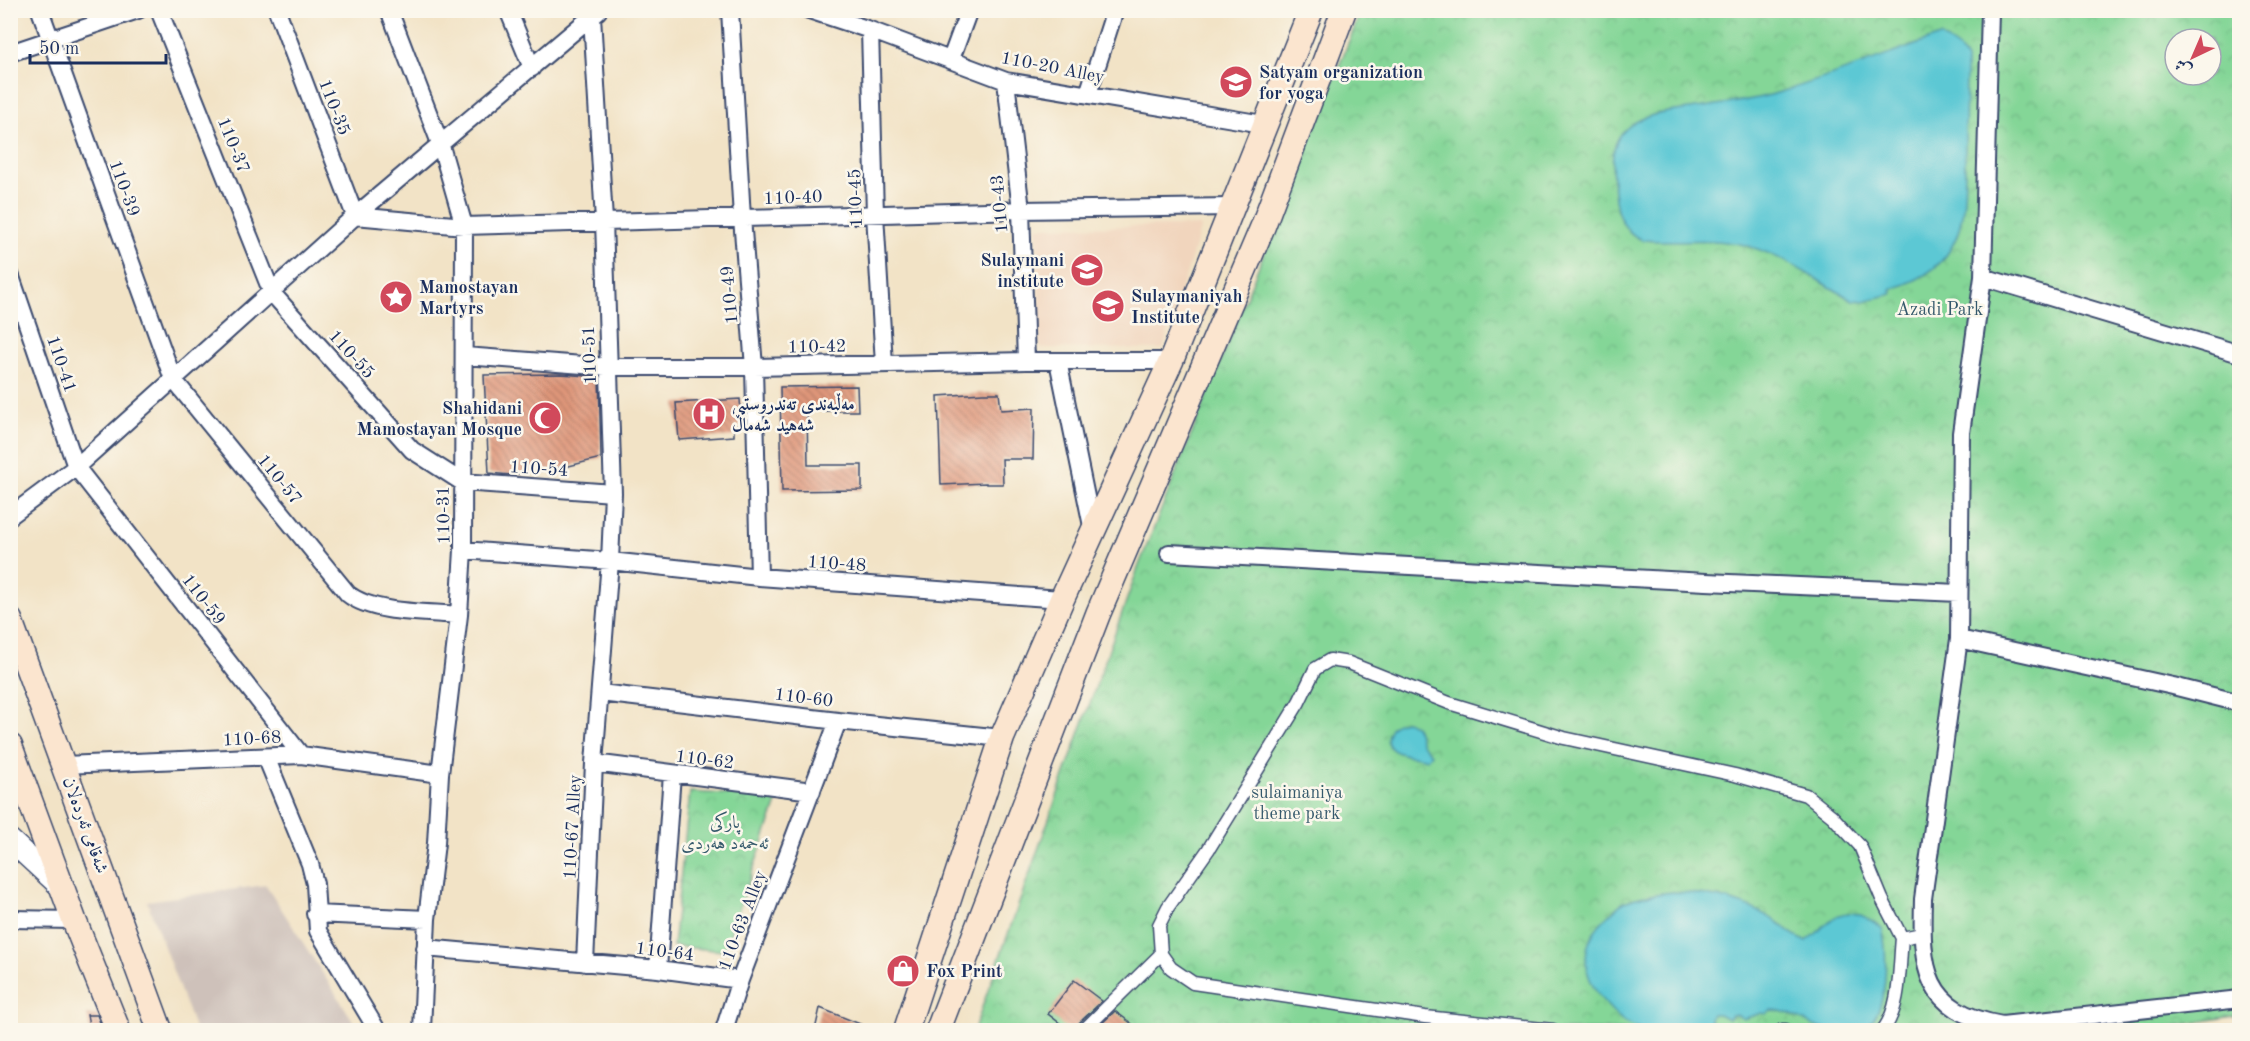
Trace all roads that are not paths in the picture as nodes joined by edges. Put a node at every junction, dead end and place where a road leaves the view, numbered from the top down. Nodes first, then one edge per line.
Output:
1 (40, 10) edge
2 (138, 10) edge
3 (159, 10) edge
4 (277, 10) edge
5 (389, 10) edge
6 (508, 10) edge
7 (730, 10) edge
8 (809, 10) edge
9 (1115, 10) edge
10 (1311, 10) edge
11 (1344, 10) edge
12 (1990, 10) edge
13 (966, 12) edge
14 (596, 13) edge
15 (870, 30) junction
16 (50, 38) junction
17 (10, 53) edge
18 (951, 59) junction
19 (532, 68) junction
20 (1283, 78) junction
21 (1006, 81) junction
22 (1315, 89) junction
23 (1088, 94) junction
24 (1263, 124) junction
25 (441, 146) junction
26 (1232, 207) junction
27 (1021, 210) junction
28 (875, 214) junction
29 (355, 216) junction
30 (742, 218) junction
31 (604, 221) junction
32 (464, 226) junction
33 (10, 274) edge
34 (1983, 277) junction
35 (272, 293) junction
36 (2240, 354) edge
37 (465, 356) junction
38 (1026, 361) junction
39 (1058, 361) junction
40 (1171, 361) junction
41 (884, 364) junction
42 (609, 367) junction
43 (754, 367) junction
44 (173, 379) junction
45 (76, 467) junction
46 (462, 482) junction
47 (613, 493) junction
48 (10, 516) edge
49 (1093, 531) junction
50 (463, 550) junction
51 (1169, 553) dead end
52 (610, 561) junction
53 (759, 577) junction
54 (1959, 593) junction
55 (1062, 599) junction
56 (459, 615) junction
57 (10, 620) edge
58 (1959, 639) junction
59 (600, 693) junction
60 (2240, 703) edge
61 (838, 721) junction
62 (1002, 738) junction
63 (11, 750) edge
64 (301, 755) junction
65 (267, 757) junction
66 (594, 762) junction
67 (64, 765) junction
68 (440, 774) junction
69 (672, 774) junction
70 (812, 791) junction
71 (10, 840) edge
72 (63, 890) junction
73 (315, 914) junction
74 (10, 919) edge
75 (427, 919) junction
76 (74, 920) junction
77 (1922, 934) junction
78 (1902, 938) junction
79 (425, 948) junction
80 (1161, 954) junction
81 (585, 963) junction
82 (658, 969) junction
83 (740, 980) junction
84 (2240, 999) edge
85 (941, 1026) edge
86 (118, 1030) edge
87 (160, 1030) edge
88 (377, 1030) edge
89 (422, 1030) edge
90 (724, 1030) edge
91 (906, 1030) edge
92 (1084, 1030) edge
93 (1553, 1030) edge
94 (1882, 1030) edge

1 - 16 street, 110-39
2 - 16 street
3 - 35 street, 110-37
4 - 29 street, 110-35
5 - 25 street, 110-31
6 - 19 street
7 - 30 street, 110-49
8 - 15 street, 110-20 Alley
9 - 23 street
10 - 20 main road
11 - 22 main road
12 - 34 street
13 - 18 street
14 - 19 street
14 - 31 street, 110-51
15 - 18 street, 110-20 Alley
15 - 28 street, 110-45
16 - 17 street
16 - 44 street, 110-39
18 - 21 street, 110-20 Alley
19 - 25 street
20 - 22 main road
20 - 24 main road
21 - 23 street, 110-20 Alley
21 - 27 street, 110-43
22 - 85 main road
23 - 24 street, 110-20 Alley
24 - 26 main road
25 - 29 street
25 - 32 street, 110-31
26 - 27 street, 110-40
26 - 40 main road
27 - 28 street, 110-40
27 - 38 street, 110-43
28 - 30 street, 110-40
28 - 41 street, 110-45
29 - 32 street, 110-40
29 - 35 street
30 - 31 street, 110-40
30 - 43 street, 110-49
31 - 32 street, 110-40
31 - 42 street, 110-51
32 - 37 street, 110-31
33 - 45 street, 110-41
34 - 36 street
34 - 54 street
35 - 44 street
35 - 46 street, 110-55
37 - 42 street, 110-42
37 - 46 street, 110-31
38 - 39 street, 110-42
38 - 41 street, 110-42
39 - 40 street, 110-42
39 - 49 street
40 - 49 main road
41 - 43 street, 110-42
42 - 43 street, 110-42
42 - 47 street, 110-51
43 - 53 street, 110-49
44 - 45 street
44 - 56 street, 110-57
45 - 48 street
45 - 64 street, 110-59
46 - 47 street, 110-54
46 - 50 street, 110-31
47 - 52 street, 110-51
49 - 55 main road
50 - 52 street, 110-48
50 - 56 street, 110-31
51 - 54 street
52 - 53 street, 110-48
52 - 59 street, 110-51
53 - 55 street, 110-48
54 - 58 street
55 - 62 main road
56 - 68 street, 110-31
57 - 67 main road, شەقامی ئەردەلان
58 - 60 street
58 - 77 street
59 - 61 street, 110-60
59 - 66 street, 110-67 Alley
61 - 62 street, 110-60
61 - 70 street, 110-63 Alley
62 - 91 main road
63 - 72 main road
64 - 65 street, 110-68
64 - 68 street, 110-68
65 - 67 street, 110-68
65 - 73 street
66 - 69 street, 110-62
66 - 81 street, 110-67 Alley
67 - 87 main road, شەقامی ئەردەلان
68 - 75 street, 110-31
69 - 70 street, 110-62
69 - 82 street
70 - 83 street, 110-63 Alley
71 - 72 street
72 - 76 main road
73 - 75 street
73 - 88 street
74 - 76 street
75 - 79 street, 110-31
76 - 86 main road
77 - 78 street
77 - 84 street
78 - 80 street
78 - 94 street
79 - 81 street, 110-64
79 - 89 street, 110-31
80 - 92 street
80 - 93 street
81 - 82 street, 110-64
82 - 83 street, 110-64
83 - 90 street, 110-63 Alley

